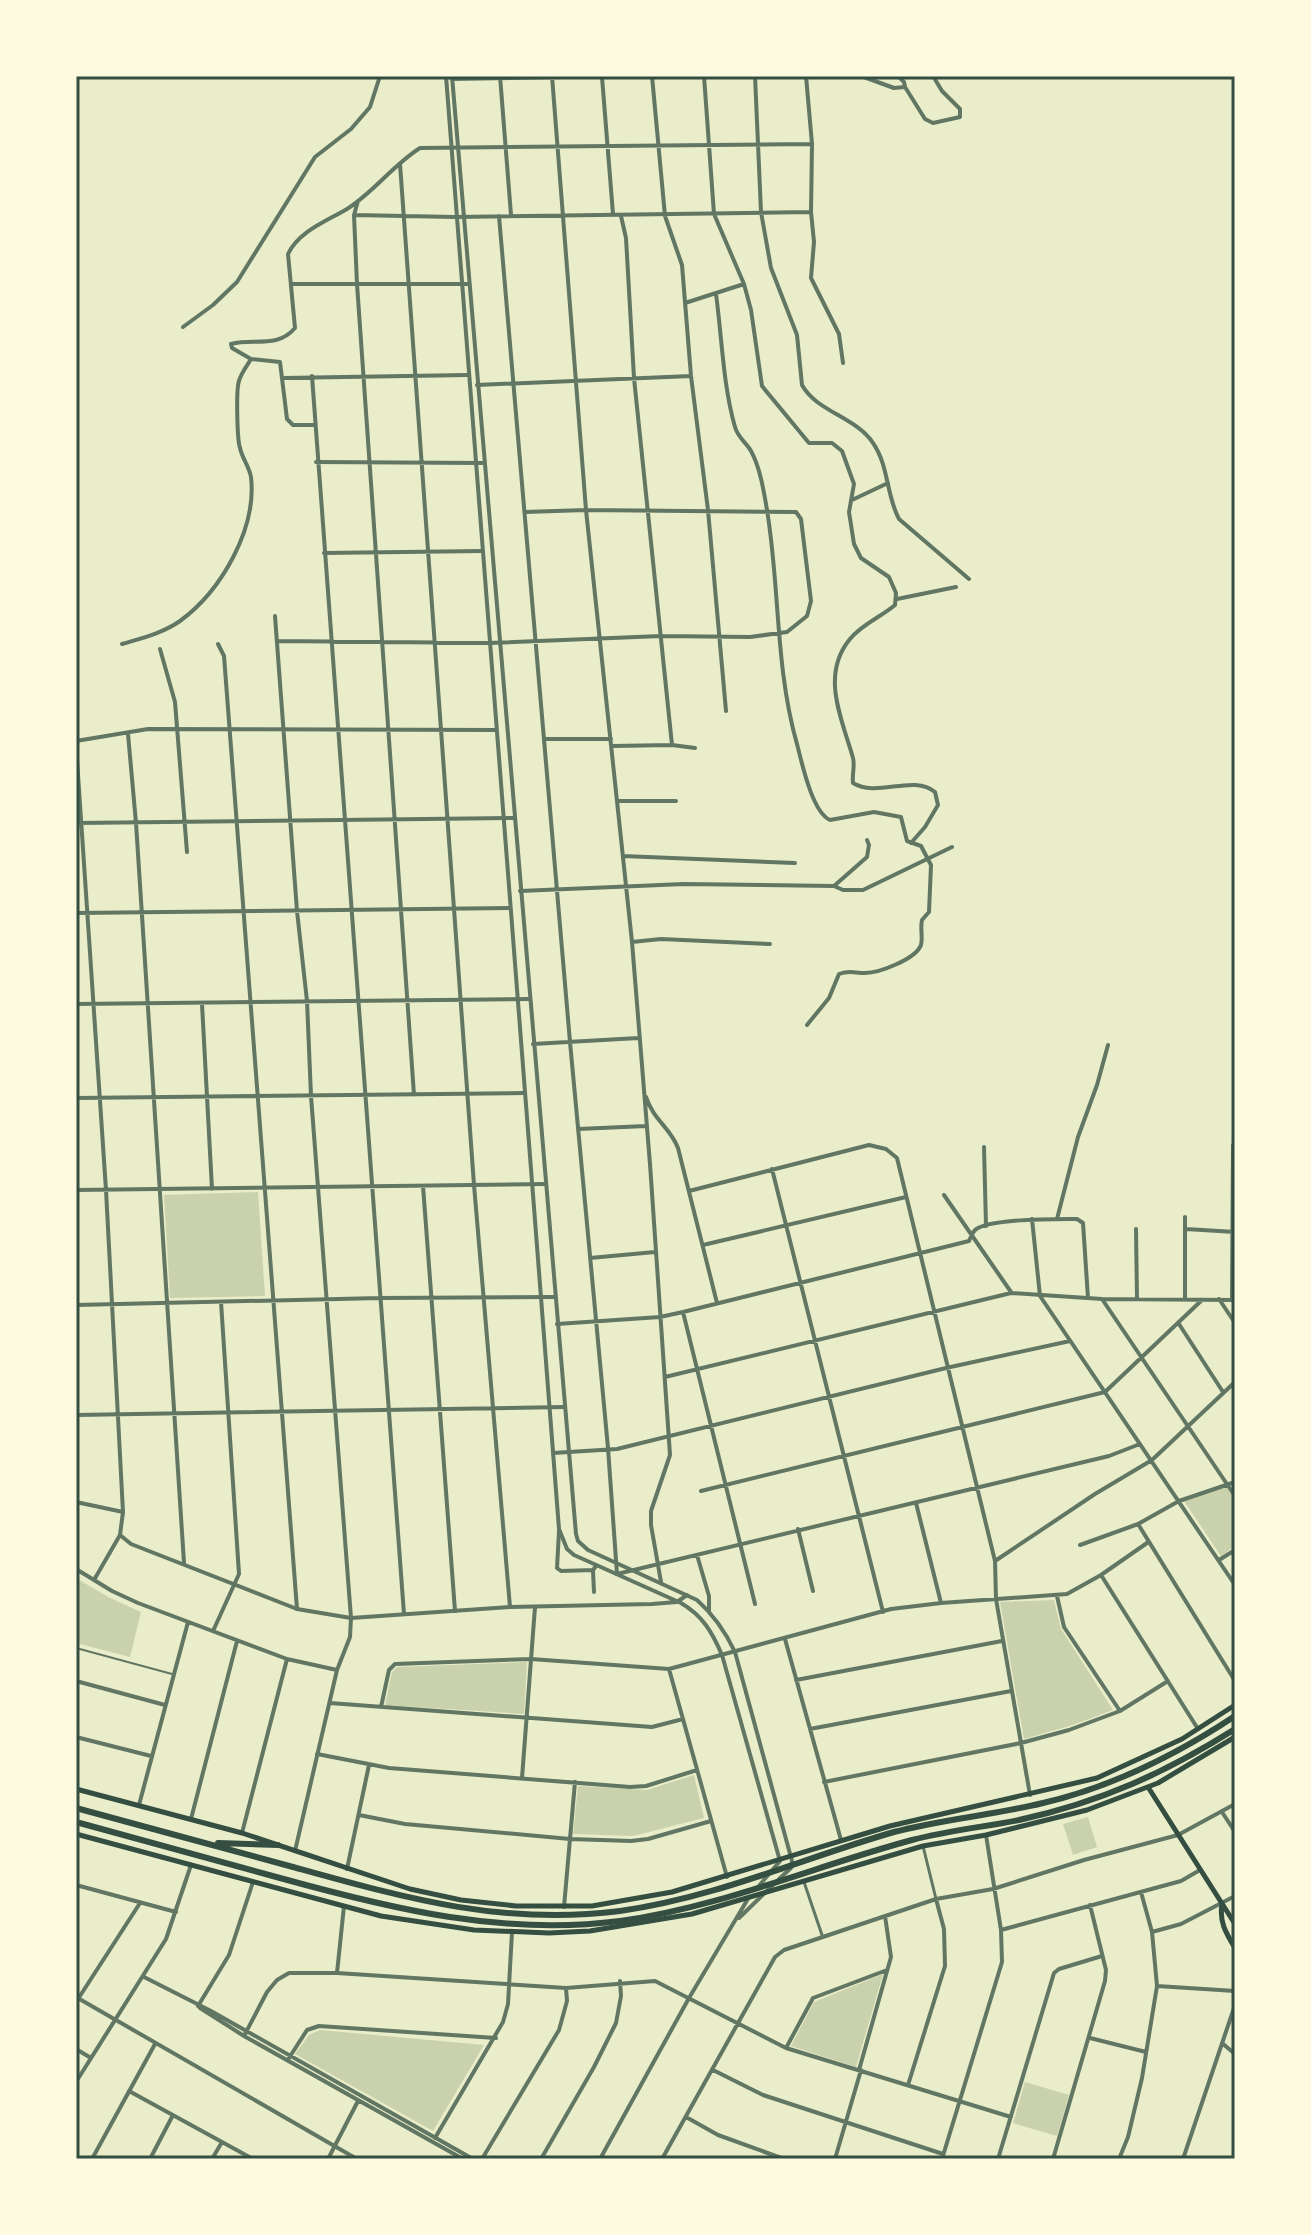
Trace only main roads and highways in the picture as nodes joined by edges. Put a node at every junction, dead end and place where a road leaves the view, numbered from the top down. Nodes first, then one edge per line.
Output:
1 (1235, 1705) edge
2 (1235, 1716) edge
3 (1235, 1729) edge
4 (1235, 1737) edge
5 (1148, 1787) junction
6 (76, 1789) edge
7 (76, 1808) edge
8 (76, 1822) edge
9 (76, 1834) edge
10 (204, 1843) junction
11 (278, 1845) junction
12 (1222, 1903) junction
13 (1235, 1924) edge
14 (1235, 1948) edge

1 - 11 main road
2 - 10 highway
3 - 8 highway
4 - 5 main road
5 - 9 main road
5 - 12 main road
6 - 11 main road
7 - 10 highway
10 - 11 highway
12 - 13 main road
12 - 14 main road

